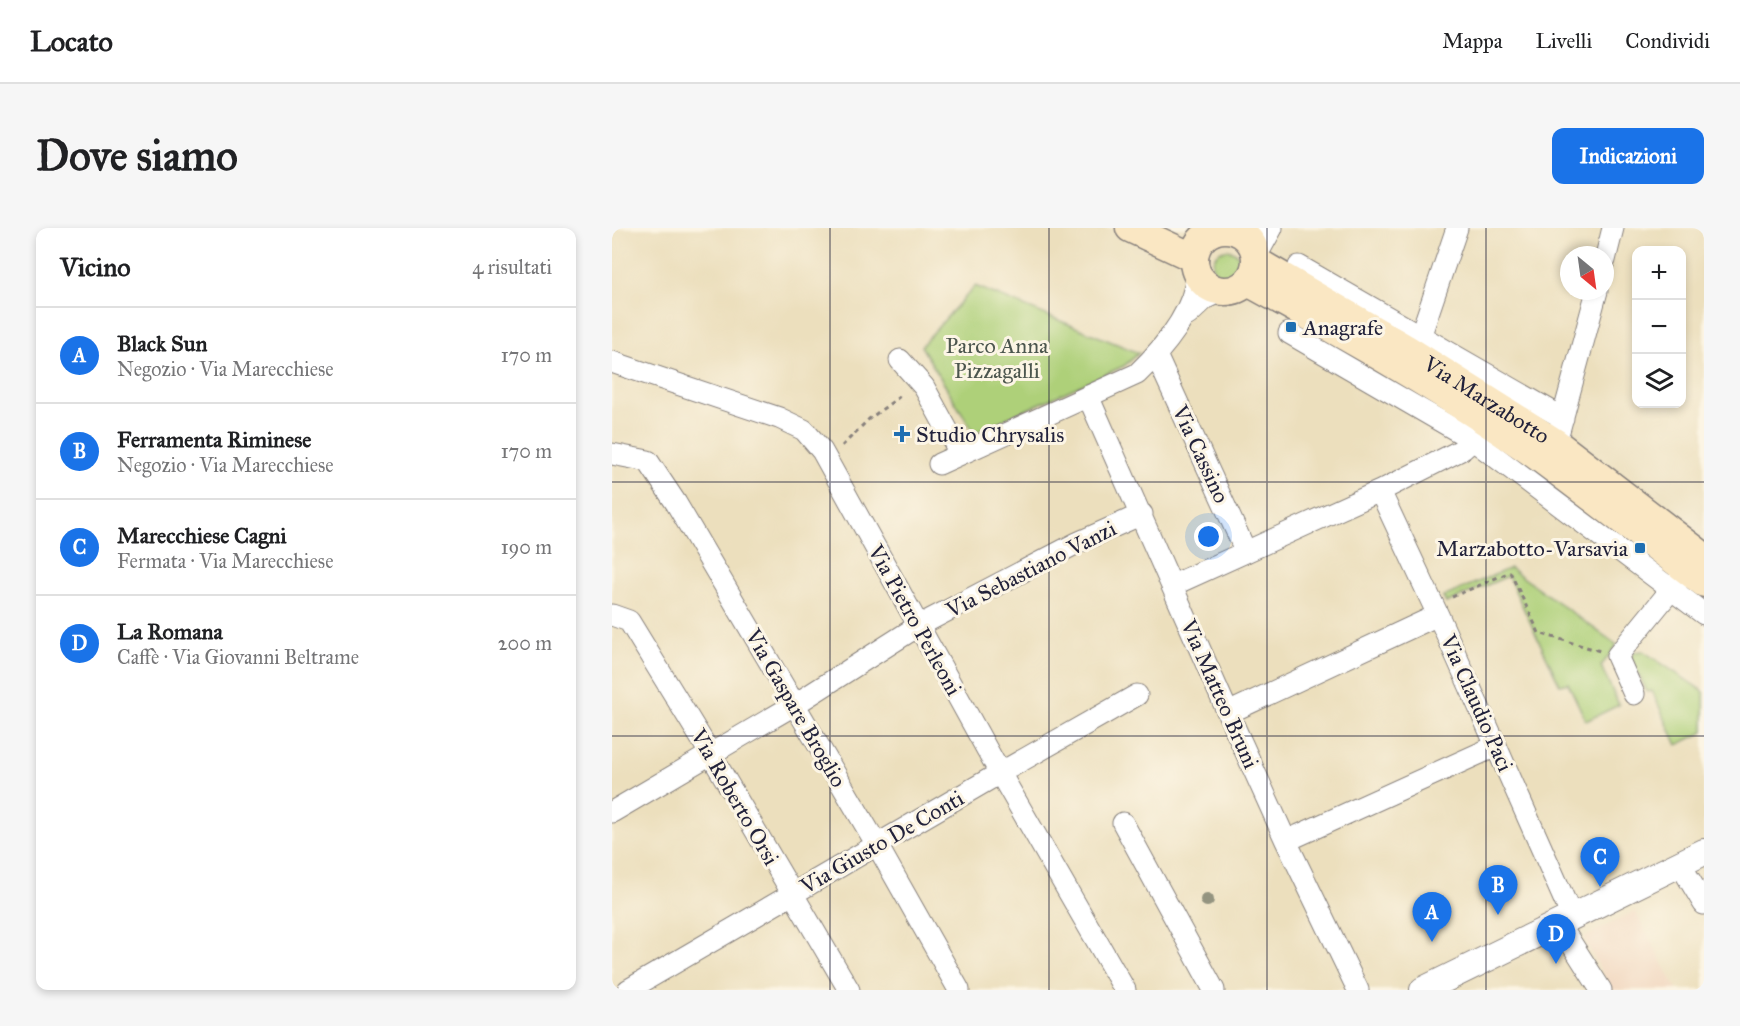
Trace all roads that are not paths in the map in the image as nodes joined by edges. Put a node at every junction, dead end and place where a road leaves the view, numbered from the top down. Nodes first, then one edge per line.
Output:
1 (1130, 228) edge
2 (1272, 228) edge
3 (1457, 228) edge
4 (1612, 228) edge
5 (1608, 246) edge
6 (1194, 249) edge
7 (1251, 252) edge
8 (1299, 266) dead end
9 (1221, 291) junction
10 (1596, 300) edge
11 (1176, 326) junction
12 (1289, 333) dead end
13 (1421, 334) junction
14 (1156, 355) junction
15 (900, 360) dead end
16 (612, 362) edge
17 (1088, 396) junction
18 (1560, 431) junction
19 (1482, 433) junction
20 (960, 453) junction
21 (612, 454) edge
22 (939, 464) dead end
23 (1380, 491) junction
24 (1142, 514) junction
25 (1246, 552) junction
26 (1691, 575) edge
27 (1173, 585) junction
28 (1436, 610) junction
29 (1704, 614) edge
30 (612, 615) edge
31 (918, 626) junction
32 (1634, 694) dead end
33 (1137, 695) dead end
34 (794, 705) junction
35 (1228, 713) junction
36 (1496, 746) junction
37 (710, 753) junction
38 (1000, 773) junction
39 (612, 812) edge
40 (1123, 823) dead end
41 (1286, 841) junction
42 (877, 845) junction
43 (1704, 852) edge
44 (1680, 864) junction
45 (793, 895) junction
46 (1704, 904) edge
47 (1566, 921) junction
48 (1434, 988) edge
49 (628, 990) edge
50 (849, 990) edge
51 (958, 990) edge
52 (1125, 990) edge
53 (1214, 990) edge
54 (1358, 990) edge
55 (1601, 990) edge

1 - 6 main road
2 - 7 street
3 - 13 street
4 - 5 street
6 - 7 main road
6 - 9 main road
6 - 11 street
7 - 9 main road
7 - 18 main road, Via Marzabotto
7 - 19 main road, Via Marzabotto
8 - 13 street, Via Marzabotto
9 - 11 street
10 - 18 street
11 - 14 street
12 - 19 street, Via Marzabotto
13 - 18 street, Via Marzabotto
14 - 17 street
14 - 25 street, Via Cassino
15 - 20 street
16 - 31 street, Via Pietro Perleoni
17 - 20 street
17 - 24 street, Via Matteo Bruni
18 - 26 main road, Via Marzabotto
19 - 23 street
19 - 26 main road, Via Marzabotto
20 - 22 street
21 - 34 street, Via Gaspare Broglio
23 - 25 street
23 - 28 street, Via Claudio Paci
24 - 27 street, Via Matteo Bruni
24 - 31 street, Via Sebastiano Vanzi
25 - 27 street
26 - 29 street, Via Marzabotto
26 - 32 street
27 - 35 street, Via Matteo Bruni
28 - 35 street
28 - 36 street, Via Claudio Paci
30 - 37 street, Via Roberto Orsi
31 - 34 street, Via Sebastiano Vanzi
31 - 38 street, Via Pietro Perleoni
33 - 38 street, Via Giusto De Conti
34 - 37 street, Via Sebastiano Vanzi
34 - 42 street, Via Gaspare Broglio
35 - 41 street, Via Matteo Bruni
36 - 41 street
36 - 47 street, Via Claudio Paci
37 - 39 street, Via Sebastiano Vanzi
37 - 45 street, Via Roberto Orsi
38 - 42 street, Via Giusto De Conti
38 - 52 street, Via Pietro Perleoni
40 - 53 street
41 - 54 street, Via Matteo Bruni
42 - 45 street, Via Giusto De Conti
42 - 51 street, Via Gaspare Broglio
43 - 44 street
44 - 46 street
44 - 47 street
45 - 49 street, Via Giusto De Conti
45 - 50 street, Via Roberto Orsi
47 - 48 street
47 - 55 street, Via Claudio Paci

